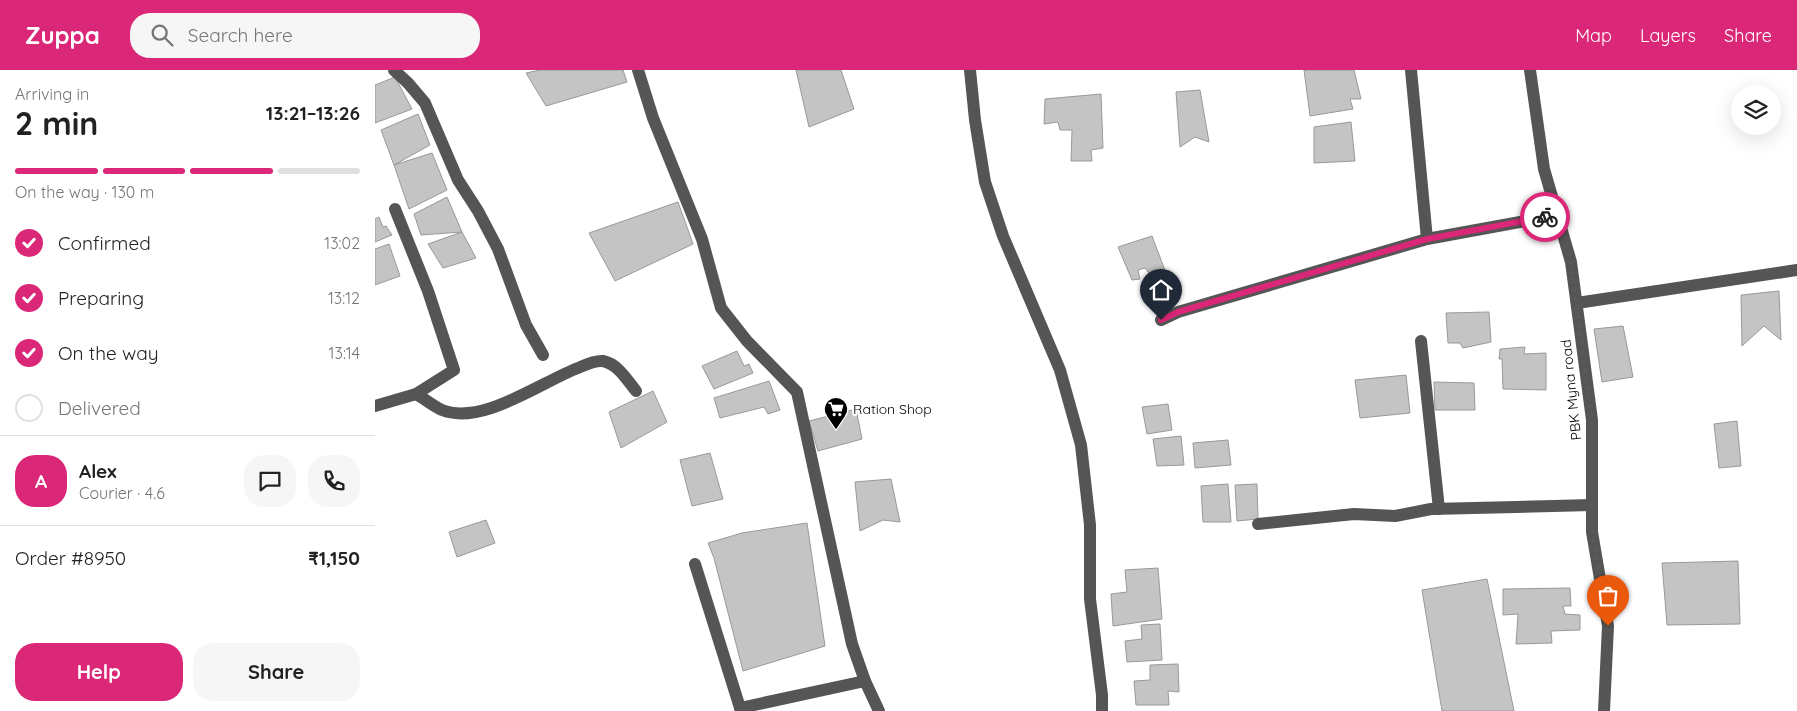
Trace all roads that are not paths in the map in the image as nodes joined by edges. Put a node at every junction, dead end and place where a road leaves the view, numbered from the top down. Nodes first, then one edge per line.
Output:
1 (394, 70) edge
2 (970, 70) edge
3 (1411, 70) edge
4 (1530, 70) edge
5 (640, 75) edge
6 (395, 210) dead end
7 (1558, 215) junction
8 (1427, 239) junction
9 (1797, 270) edge
10 (1577, 303) junction
11 (1161, 320) dead end
12 (1421, 341) dead end
13 (543, 355) dead end
14 (636, 391) dead end
15 (416, 394) junction
16 (375, 406) edge
17 (1592, 505) junction
18 (1439, 509) junction
19 (1258, 524) dead end
20 (695, 564) dead end
21 (865, 681) junction
22 (740, 710) edge
23 (879, 711) edge
24 (1102, 711) edge
25 (1604, 711) edge

1 - 13 street
2 - 24 street
3 - 8 street
4 - 7 street, PBK Myna road
5 - 21 street
6 - 15 street
7 - 8 street
7 - 10 street, PBK Myna road
8 - 11 street
9 - 10 street
10 - 17 street, PBK Myna road
12 - 18 street
14 - 15 street
15 - 16 street
17 - 18 street
17 - 25 street, PBK Myna road
18 - 19 street
20 - 22 street
21 - 22 street
21 - 23 street

